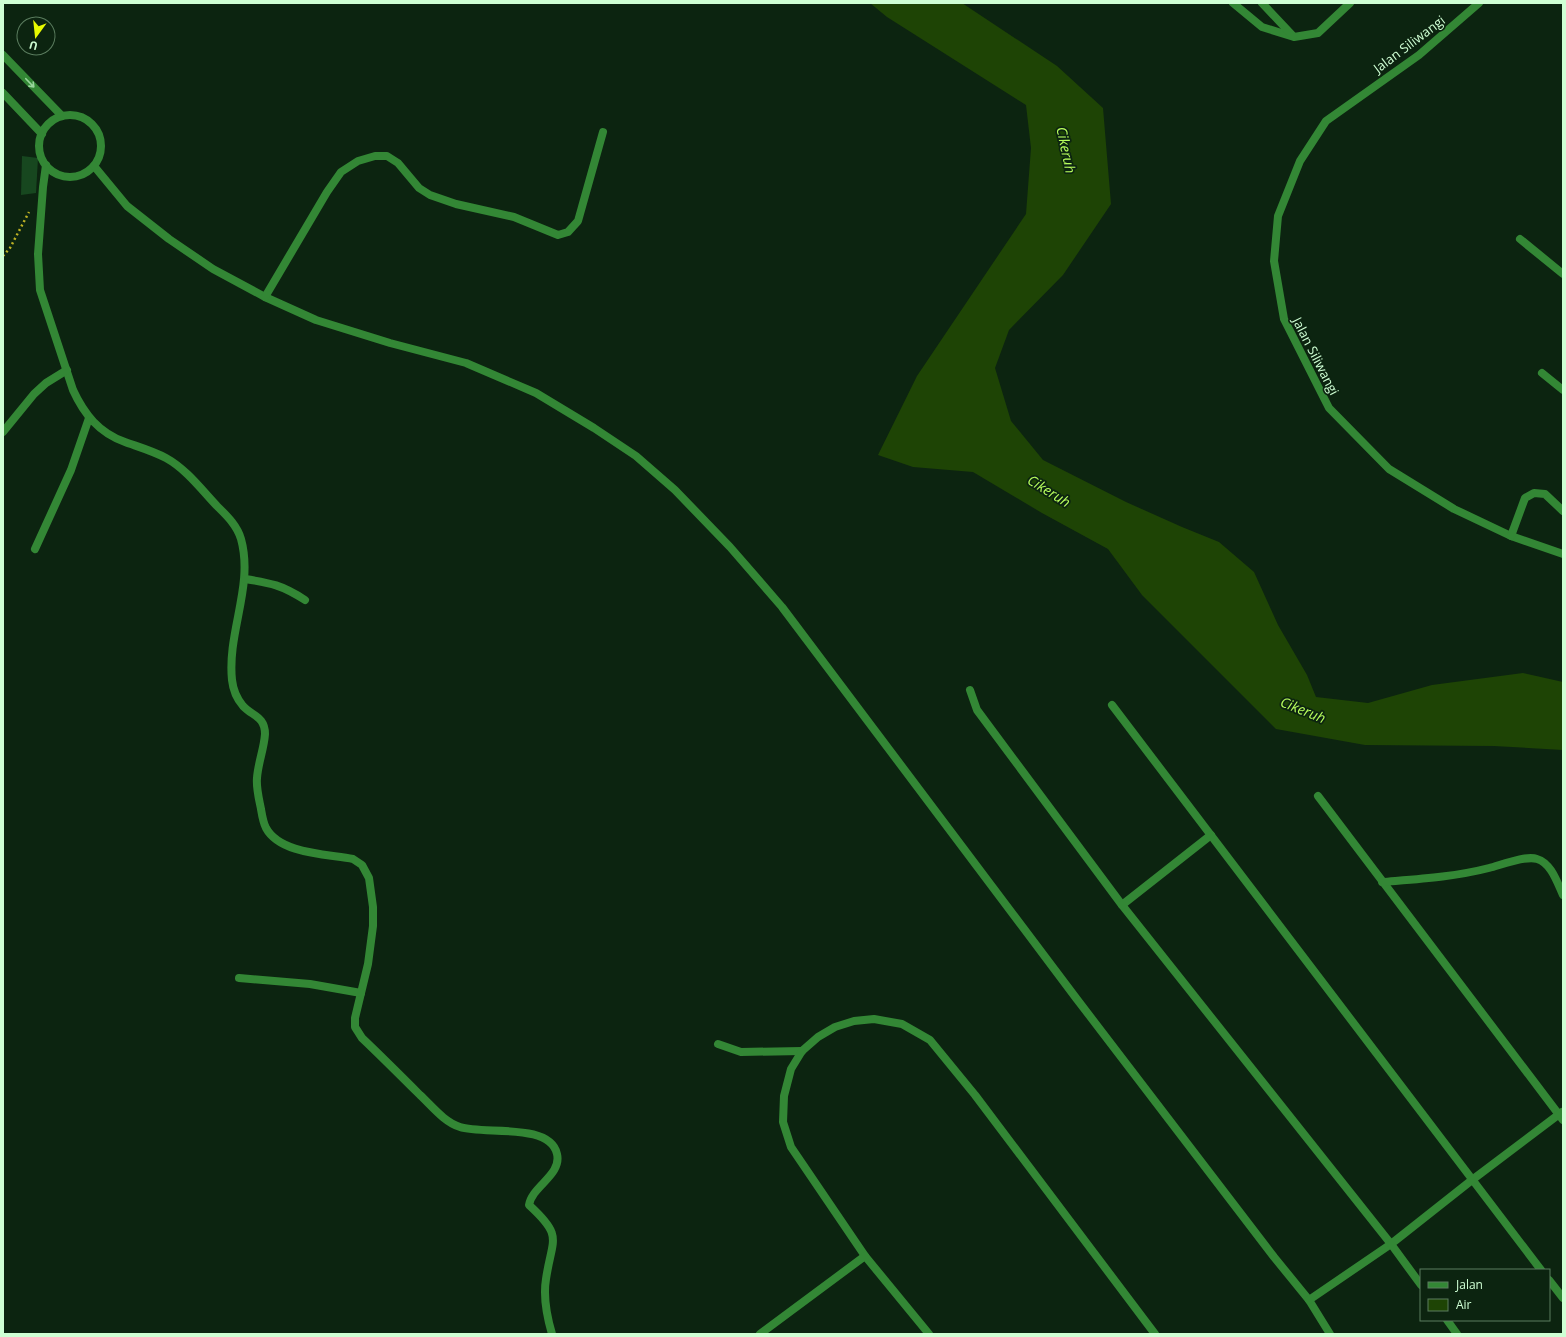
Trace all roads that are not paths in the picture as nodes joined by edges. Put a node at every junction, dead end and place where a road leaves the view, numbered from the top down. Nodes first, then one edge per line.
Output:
1 (1234, 3) edge
2 (1262, 3) edge
3 (1350, 3) edge
4 (1479, 3) edge
5 (1294, 37) junction
6 (3, 55) edge
7 (3, 93) edge
8 (62, 116) junction
9 (603, 132) dead end
10 (42, 134) junction
11 (46, 165) junction
12 (94, 166) junction
13 (1520, 239) dead end
14 (1563, 274) edge
15 (265, 297) junction
16 (67, 370) junction
17 (1542, 373) dead end
18 (1563, 390) edge
19 (89, 418) junction
20 (3, 432) edge
21 (1563, 511) edge
22 (1511, 536) junction
23 (35, 549) dead end
24 (1563, 554) edge
25 (245, 578) junction
26 (305, 600) dead end
27 (970, 690) dead end
28 (1112, 705) dead end
29 (1318, 796) dead end
30 (1211, 835) junction
31 (1382, 882) junction
32 (1563, 895) edge
33 (1122, 905) junction
34 (239, 978) dead end
35 (361, 993) junction
36 (718, 1044) dead end
37 (802, 1051) junction
38 (1562, 1116) edge
39 (1472, 1180) junction
40 (1391, 1244) junction
41 (865, 1256) junction
42 (1540, 1269) edge
43 (1550, 1281) edge
44 (1420, 1284) edge
45 (1563, 1298) edge
46 (1309, 1300) junction
47 (1448, 1321) edge
48 (552, 1334) edge
49 (760, 1334) edge
50 (929, 1334) edge
51 (1155, 1334) edge
52 (1330, 1334) edge
53 (1457, 1334) edge

1 - 5 street
2 - 5 street
3 - 5 street
4 - 22 street, Jalan Siliwangi
6 -> 8 street
7 - 10 street
8 - 10 street
8 - 12 street
9 - 15 street
10 - 11 street
11 - 12 street
11 - 16 street
12 - 15 street
13 - 14 street
15 - 46 street
16 - 19 street
16 - 20 street
17 - 18 street
19 - 23 street
19 - 25 street
21 - 22 street
22 - 24 street, Jalan Siliwangi
25 - 26 street
25 - 35 street
27 - 33 street
28 - 30 street
29 - 31 street
30 - 33 street
30 - 39 street
31 - 32 street
31 - 38 street
33 - 40 street
34 - 35 street
35 - 48 street
36 - 37 street
37 - 41 street
37 - 51 street
38 - 39 street
39 - 40 street
39 - 42 street
40 - 44 street
40 - 46 street
41 - 49 street
41 - 50 street
43 - 45 street
46 - 52 street
47 - 53 street

